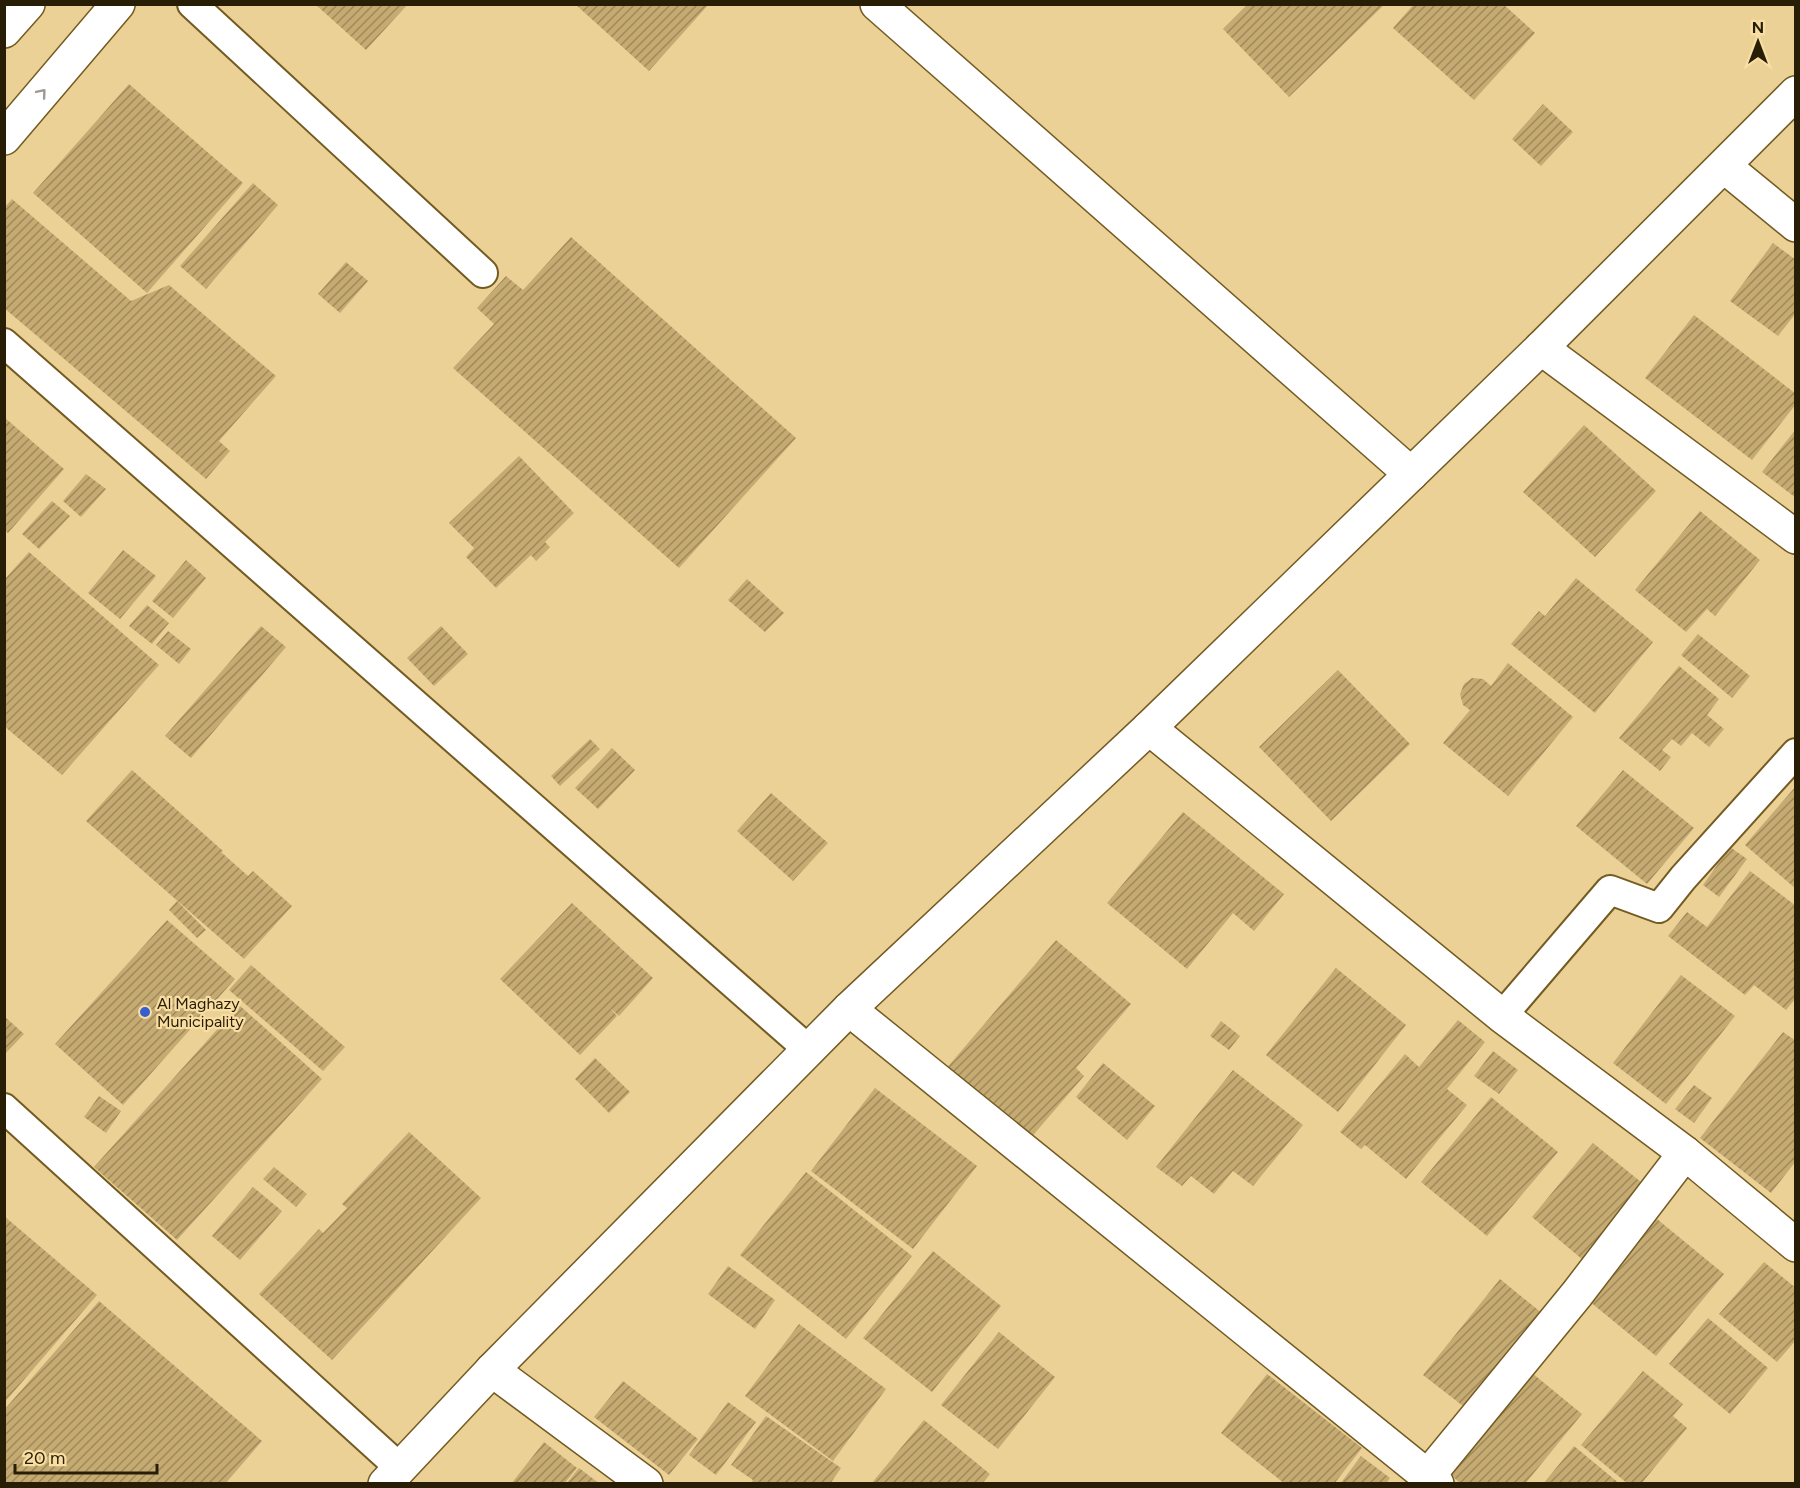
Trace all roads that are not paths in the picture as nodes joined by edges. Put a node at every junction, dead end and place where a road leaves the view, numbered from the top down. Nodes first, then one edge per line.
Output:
1 (28, 4) edge
2 (118, 4) edge
3 (192, 4) edge
4 (877, 4) edge
5 (4, 31) edge
6 (1796, 93) edge
7 (4, 138) edge
8 (1724, 166) junction
9 (1796, 225) edge
10 (483, 273) dead end
11 (4, 343) edge
12 (1541, 348) junction
13 (1411, 474) junction
14 (1796, 537) edge
15 (1149, 728) junction
16 (1796, 753) edge
17 (849, 1010) junction
18 (1502, 1016) junction
19 (810, 1051) junction
20 (4, 1108) edge
21 (1685, 1153) junction
22 (1796, 1245) edge
23 (492, 1370) junction
24 (393, 1476) edge
25 (1433, 1480) edge
26 (646, 1484) edge

1 - 5 main road
7 -> 2 main road
3 - 10 lane
4 - 13 main road
6 - 8 main road
8 - 9 main road
8 - 12 main road
11 - 19 lane
12 - 13 main road
12 - 14 main road
13 - 15 main road
15 - 17 main road
15 - 18 main road
16 - 18 lane
17 - 19 main road
17 - 25 main road
18 - 21 main road
19 - 23 main road
20 - 24 lane
21 - 22 main road
21 - 25 main road
23 - 24 main road
23 - 26 main road

